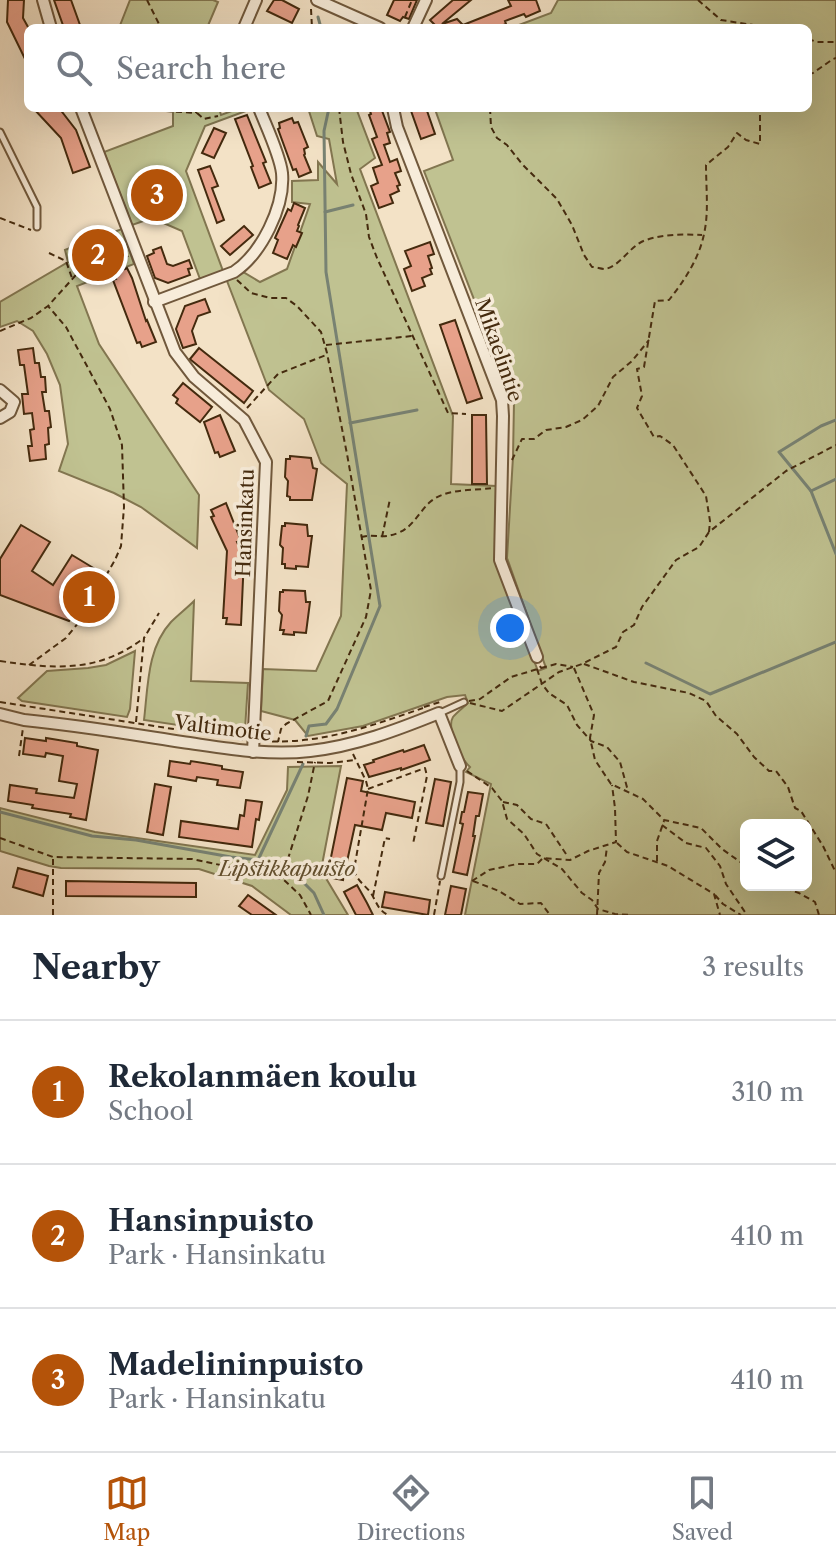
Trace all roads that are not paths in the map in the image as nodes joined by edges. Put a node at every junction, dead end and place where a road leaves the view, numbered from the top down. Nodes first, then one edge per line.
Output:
1 (43, 0) edge
2 (256, 0) edge
3 (317, 0) edge
4 (426, 0) edge
5 (50, 24) edge
6 (246, 24) edge
7 (371, 24) edge
8 (415, 24) edge
9 (83, 112) edge
10 (260, 112) edge
11 (394, 112) edge
12 (0, 132) edge
13 (35, 229) road end
14 (154, 302) junction
15 (0, 390) edge
16 (0, 418) edge
17 (538, 665) road end
18 (464, 702) road end
19 (439, 713) junction
20 (0, 714) edge
21 (254, 746) junction
22 (460, 766) joint
23 (441, 876) road end

1 - 5 street
2 - 6 street
3 - 7 street
4 - 8 street
9 - 14 street, Hansinkatu
10 - 14 street
11 - 17 street, Mikaelintie
12 - 13 lane
14 - 21 street, Hansinkatu
15 - 16 street
18 - 19 lane
19 - 21 street, Valtimotie
19 - 22 street
20 - 21 street, Valtimotie
22 - 23 lane

